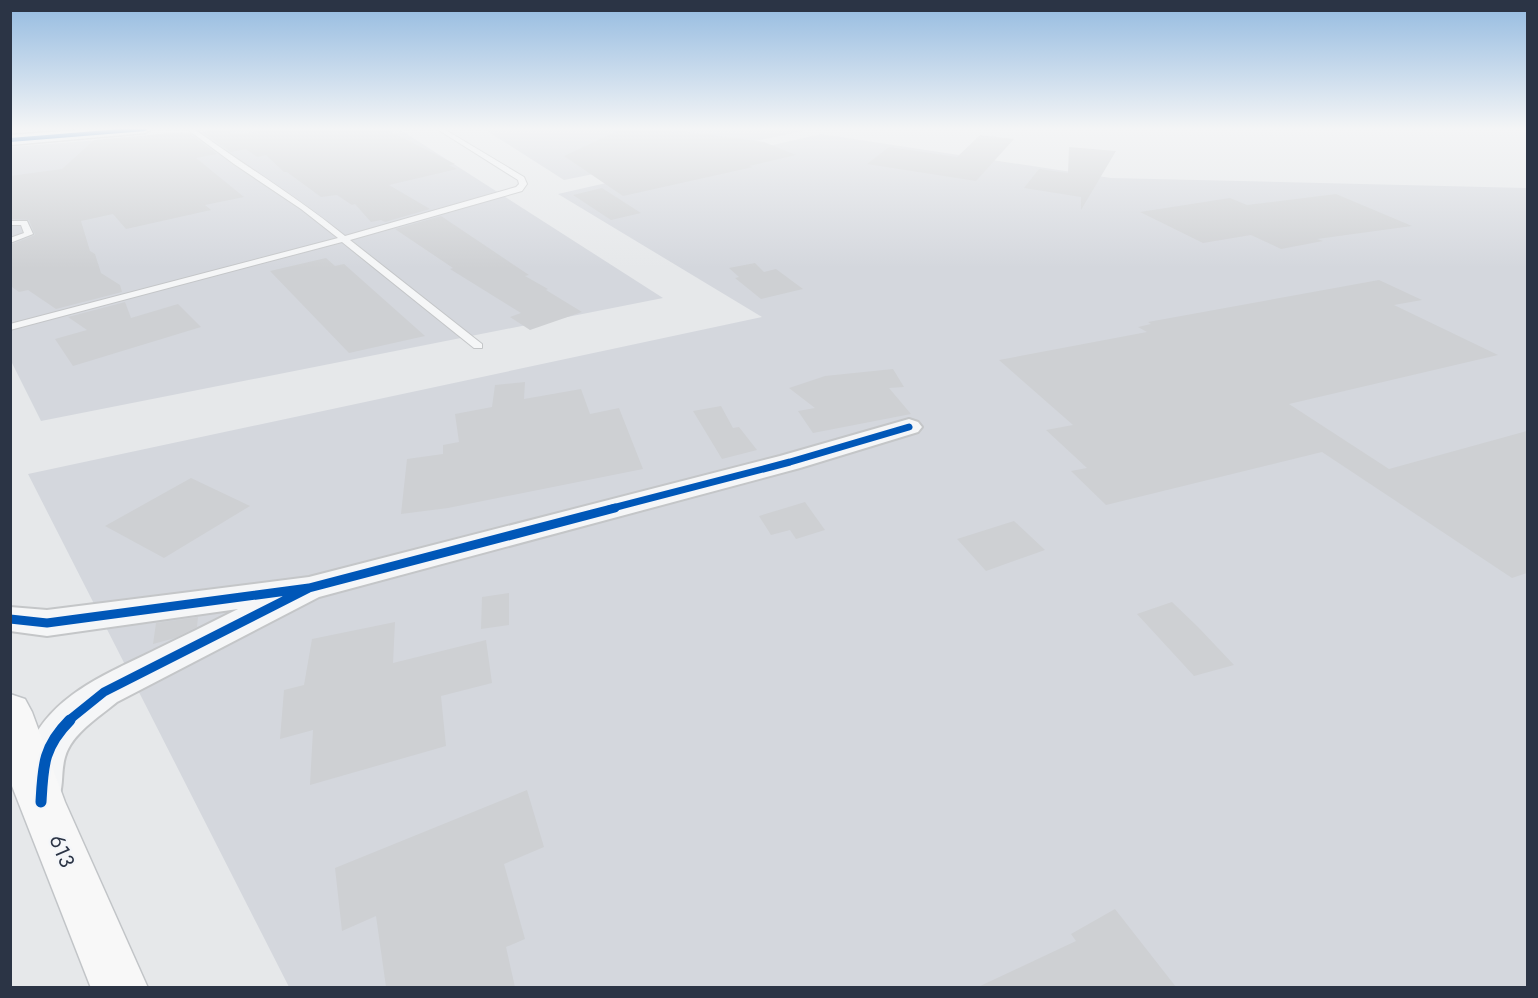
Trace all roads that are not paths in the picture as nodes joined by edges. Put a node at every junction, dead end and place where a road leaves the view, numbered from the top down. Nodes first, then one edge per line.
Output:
1 (255, 176) edge
2 (515, 176) edge
3 (10, 223) edge
4 (343, 239) junction
5 (10, 241) edge
6 (10, 327) edge
7 (478, 346) dead end
8 (909, 427) dead end
9 (309, 588) junction
10 (10, 619) edge
11 (10, 712) edge
12 (41, 802) junction
13 (120, 987) edge

1 - 4 lane
2 - 4 lane
3 - 5 lane
4 - 6 lane
4 - 7 lane
8 - 9 street
9 - 10 street
9 - 12 street
11 - 12 main road, 613
12 - 13 main road, 613

